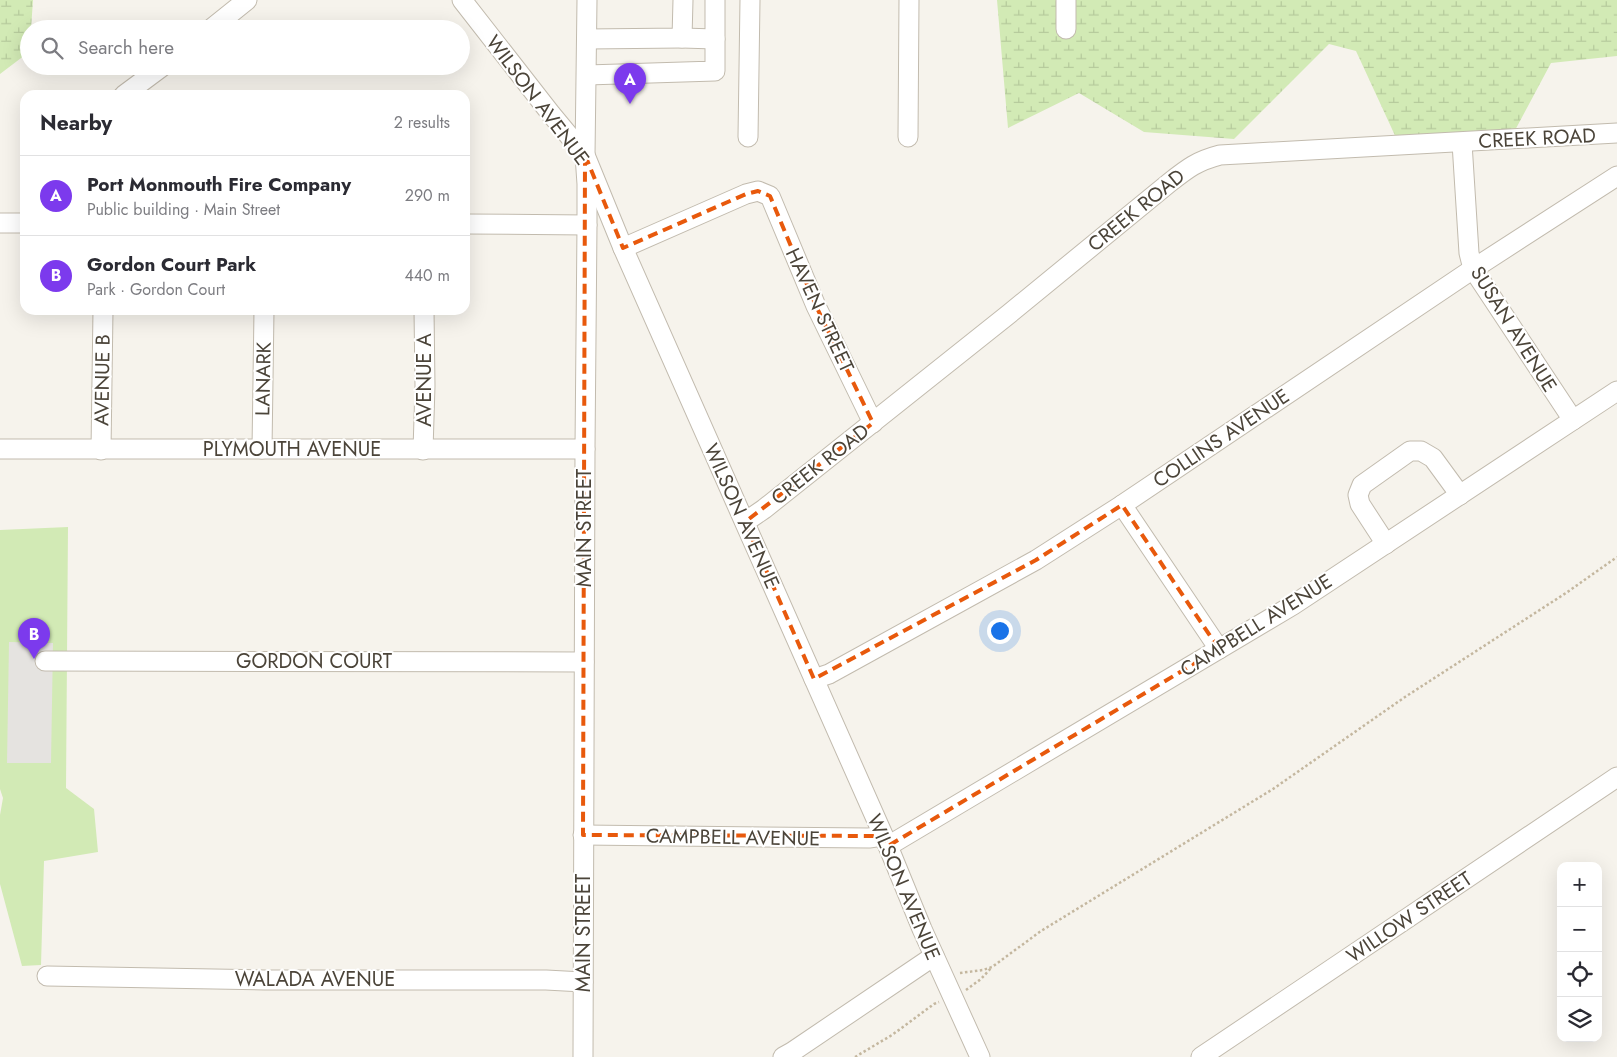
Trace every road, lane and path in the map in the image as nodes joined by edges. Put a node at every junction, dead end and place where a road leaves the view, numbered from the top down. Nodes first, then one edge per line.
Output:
1 (248, 0) edge
2 (462, 0) edge
3 (587, 0) edge
4 (683, 0) edge
5 (715, 0) edge
6 (750, 0) edge
7 (910, 0) edge
8 (1066, 0) edge
9 (222, 20) edge
10 (1066, 29) dead end
11 (682, 38) junction
12 (715, 39) junction
13 (587, 40) junction
14 (151, 75) edge
15 (587, 75) junction
16 (132, 90) edge
17 (1617, 134) edge
18 (748, 137) dead end
19 (908, 137) dead end
20 (1462, 143) junction
21 (585, 155) junction
22 (1617, 176) edge
23 (0, 223) edge
24 (20, 224) edge
25 (470, 224) edge
26 (587, 226) junction
27 (623, 248) junction
28 (1473, 269) junction
29 (103, 315) edge
30 (264, 315) edge
31 (424, 315) edge
32 (1617, 391) edge
33 (1573, 420) junction
34 (872, 423) junction
35 (0, 449) edge
36 (262, 449) junction
37 (584, 449) junction
38 (101, 450) junction
39 (423, 450) junction
40 (1460, 495) junction
41 (1122, 505) junction
42 (745, 522) junction
43 (1386, 544) junction
44 (1617, 557) edge
45 (1219, 649) junction
46 (45, 660) dead end
47 (584, 662) junction
48 (814, 679) junction
49 (1617, 777) edge
50 (583, 836) junction
51 (885, 841) junction
52 (934, 956) junction
53 (995, 965) junction
54 (956, 974) dead end
55 (47, 976) dead end
56 (583, 982) junction
57 (963, 992) dead end
58 (945, 1000) dead end
59 (583, 1057) edge
60 (783, 1057) edge
61 (855, 1057) edge
62 (980, 1057) edge
63 (1202, 1057) edge

1 - 9 street
2 - 21 street, WILSON AVENUE
3 - 13 street, MAIN STREET
4 - 11 street
5 - 12 street
6 - 18 street
7 - 19 street
8 - 10 street
11 - 12 street
11 - 13 street
12 - 15 street
13 - 15 street, MAIN STREET
14 - 16 street
15 - 21 street, MAIN STREET
17 - 20 street, CREEK ROAD
20 - 28 street, SUSAN AVENUE
20 - 34 street, CREEK ROAD
21 - 26 street, MAIN STREET
21 - 27 street, WILSON AVENUE
22 - 28 street, COLLINS AVENUE
23 - 24 street
25 - 26 street
26 - 37 street, MAIN STREET
27 - 34 street, HAVEN STREET
27 - 42 street, WILSON AVENUE
28 - 33 street, SUSAN AVENUE
28 - 41 street, COLLINS AVENUE
29 - 38 street, AVENUE B
30 - 36 street, LANARK
31 - 39 street, AVENUE A
32 - 33 street, CAMPBELL AVENUE
33 - 40 street, CAMPBELL AVENUE
34 - 42 street, CREEK ROAD
35 - 38 street, PLYMOUTH AVENUE
36 - 38 street, PLYMOUTH AVENUE
36 - 39 street, PLYMOUTH AVENUE
37 - 39 street, PLYMOUTH AVENUE
37 - 47 street, MAIN STREET
40 - 43 street, CAMPBELL AVENUE
40 - 43 street
41 - 45 street
41 - 48 street, COLLINS AVENUE
42 - 48 street, WILSON AVENUE
43 - 45 street, CAMPBELL AVENUE
44 - 53 path
45 - 51 street, CAMPBELL AVENUE
46 - 47 street, GORDON COURT
47 - 50 street, MAIN STREET
48 - 51 street, WILSON AVENUE
49 - 63 street, WILLOW STREET
50 - 51 street, CAMPBELL AVENUE
50 - 56 street, MAIN STREET
51 - 52 street, WILSON AVENUE
52 - 60 street
52 - 62 street, WILSON AVENUE
53 - 54 path
53 - 57 path
55 - 56 street, WALADA AVENUE
56 - 59 street, MAIN STREET
58 - 61 path

